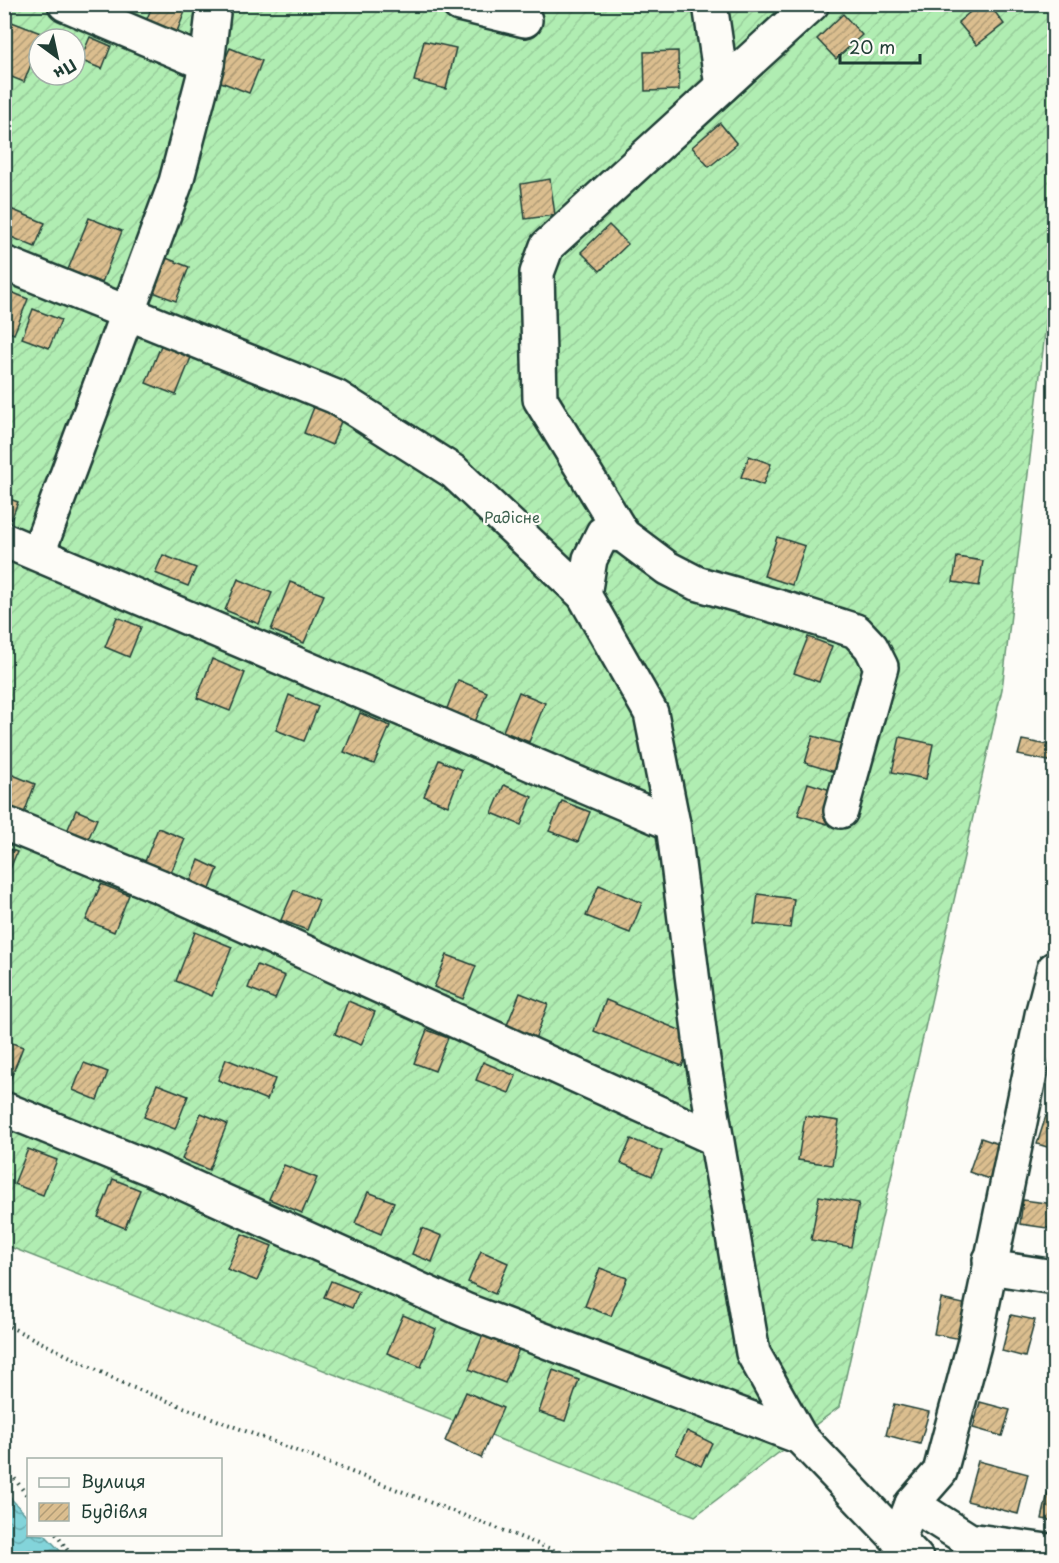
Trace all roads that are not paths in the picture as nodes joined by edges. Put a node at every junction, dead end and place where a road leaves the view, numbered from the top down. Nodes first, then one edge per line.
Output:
1 (65, 4) edge
2 (214, 4) edge
3 (459, 4) edge
4 (710, 4) edge
5 (812, 4) edge
6 (525, 20) dead end
7 (207, 64) junction
8 (722, 86) junction
9 (4, 263) edge
10 (128, 313) junction
11 (623, 535) junction
12 (4, 540) edge
13 (38, 553) junction
14 (584, 595) junction
15 (841, 811) dead end
16 (4, 823) edge
17 (673, 824) junction
18 (1054, 969) edge
19 (1048, 1016) edge
20 (4, 1109) edge
21 (716, 1139) junction
22 (990, 1260) junction
23 (1054, 1278) edge
24 (800, 1437) junction
25 (912, 1504) junction
26 (907, 1549) edge
27 (1054, 1550) edge

1 - 7 street
2 - 7 street
3 - 6 street
4 - 8 street
5 - 8 street
7 - 10 street
8 - 11 street
9 - 10 street
10 - 13 street
10 - 14 street
11 - 14 street
11 - 15 street
12 - 13 street
13 - 17 street
14 - 17 street
16 - 21 street
17 - 21 street
18 - 19 street
19 - 22 street
20 - 24 street
21 - 24 street
22 - 23 street
22 - 25 street
24 - 26 street
25 - 26 street
25 - 27 street

